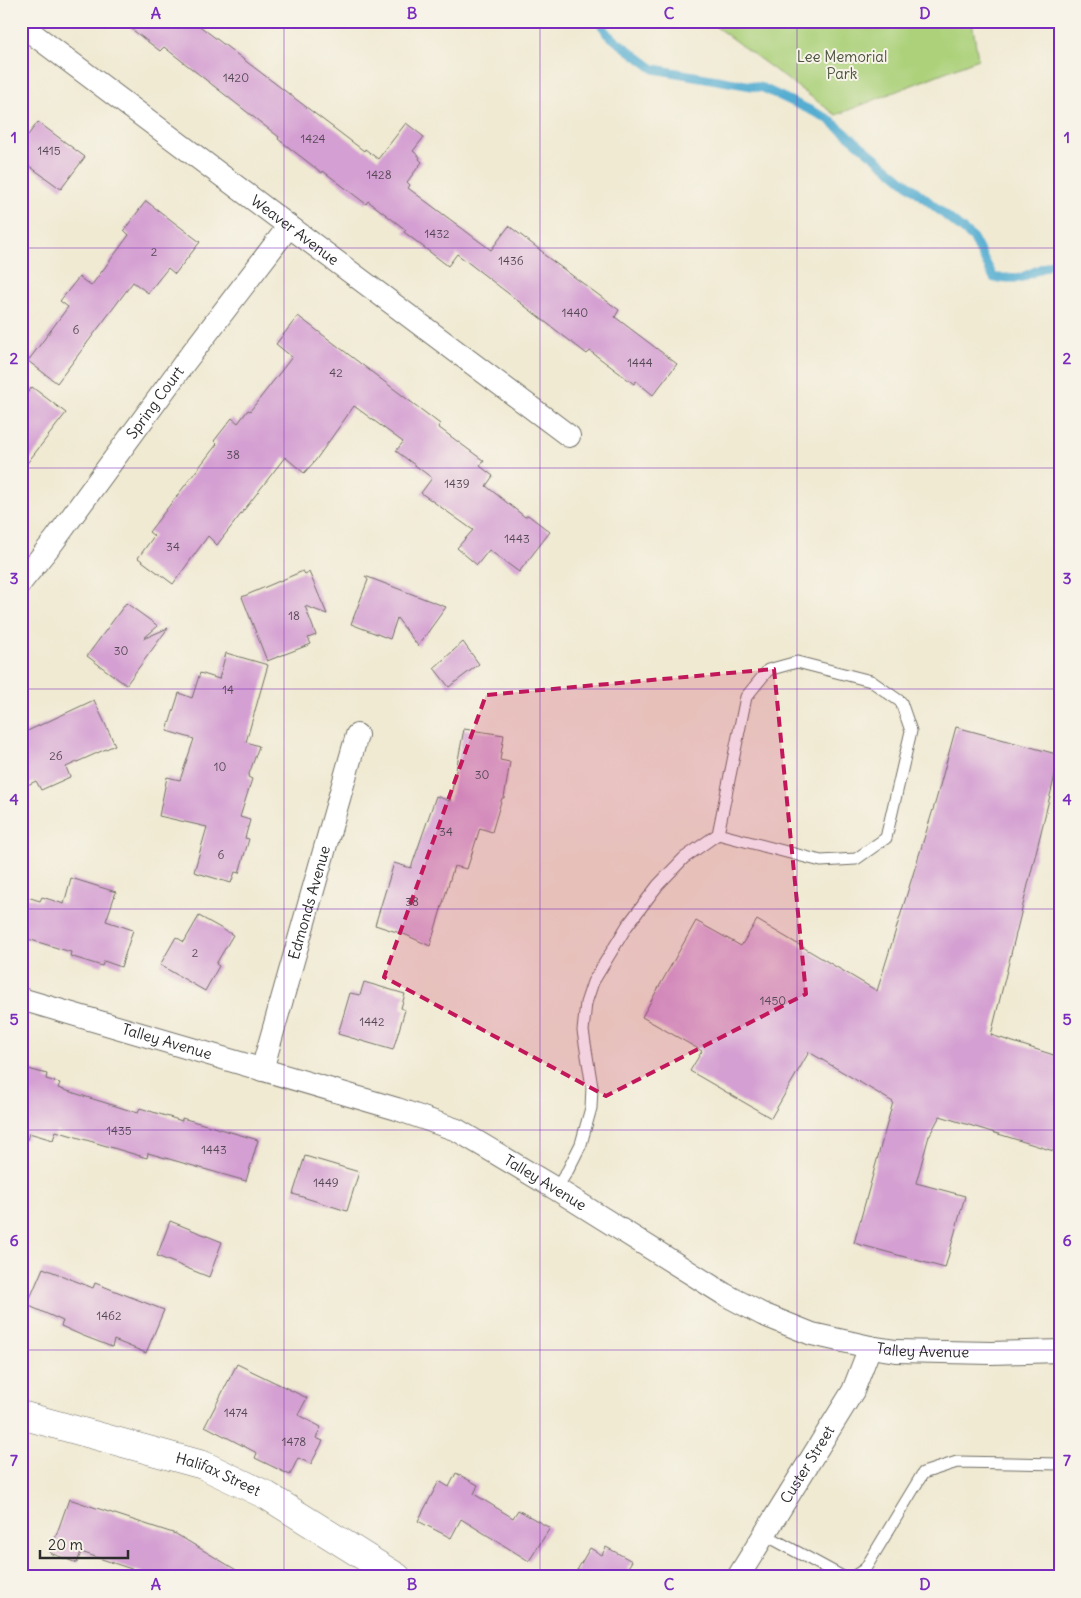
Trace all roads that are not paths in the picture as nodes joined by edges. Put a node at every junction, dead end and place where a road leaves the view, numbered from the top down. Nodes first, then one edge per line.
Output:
1 (21, 25) edge
2 (289, 226) junction
3 (570, 436) dead end
4 (21, 582) edge
5 (357, 735) dead end
6 (718, 834) junction
7 (21, 999) edge
8 (262, 1070) junction
9 (556, 1189) junction
10 (870, 1347) junction
11 (1060, 1351) edge
12 (21, 1415) edge
13 (1060, 1464) edge
14 (764, 1534) junction
15 (397, 1577) edge
16 (738, 1577) edge
17 (843, 1577) edge
18 (853, 1577) edge

1 - 2 street, Weaver Avenue
2 - 3 street, Weaver Avenue
2 - 4 street, Spring Court
5 - 8 street, Edmonds Avenue
6 - 6 lane
6 - 9 lane
7 - 8 street, Talley Avenue
8 - 9 street, Talley Avenue
9 - 10 street, Talley Avenue
10 - 11 street, Talley Avenue
10 - 14 street, Custer Street
12 - 15 main road, Halifax Street
13 - 18 lane
14 - 16 street, Custer Street
14 - 17 lane

